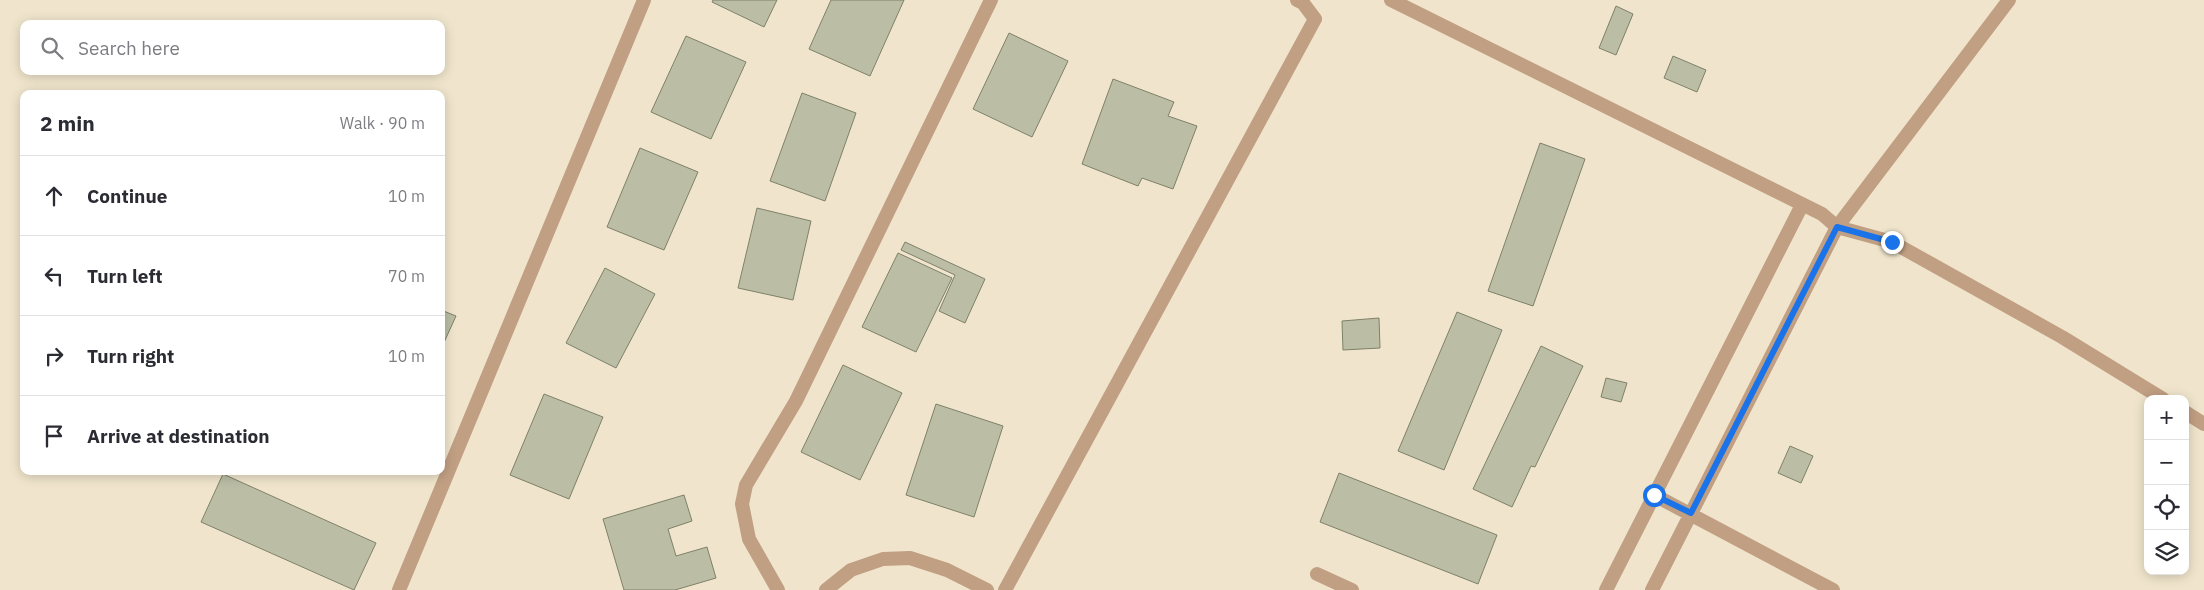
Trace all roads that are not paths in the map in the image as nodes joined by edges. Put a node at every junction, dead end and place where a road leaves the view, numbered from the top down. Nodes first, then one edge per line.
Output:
1 (644, 0) edge
2 (991, 0) edge
3 (1297, 0) edge
4 (1391, 0) edge
5 (2009, 0) edge
6 (1802, 205) junction
7 (1837, 227) junction
8 (2156, 395) edge
9 (2189, 415) edge
10 (2204, 424) edge
11 (1654, 495) junction
12 (1691, 513) junction
13 (1317, 574) dead end
14 (399, 590) edge
15 (778, 590) edge
16 (826, 590) edge
17 (987, 590) edge
18 (1005, 590) edge
19 (1352, 590) edge
20 (1606, 590) edge
21 (1652, 590) edge
22 (1833, 590) edge

1 - 14 street
2 - 15 street
3 - 18 street
4 - 6 street
5 - 7 street
6 - 7 street
6 - 11 street
7 - 8 street
7 - 12 street
9 - 10 street
11 - 12 street
11 - 20 street
12 - 21 street
12 - 22 street
13 - 19 street
16 - 17 street

